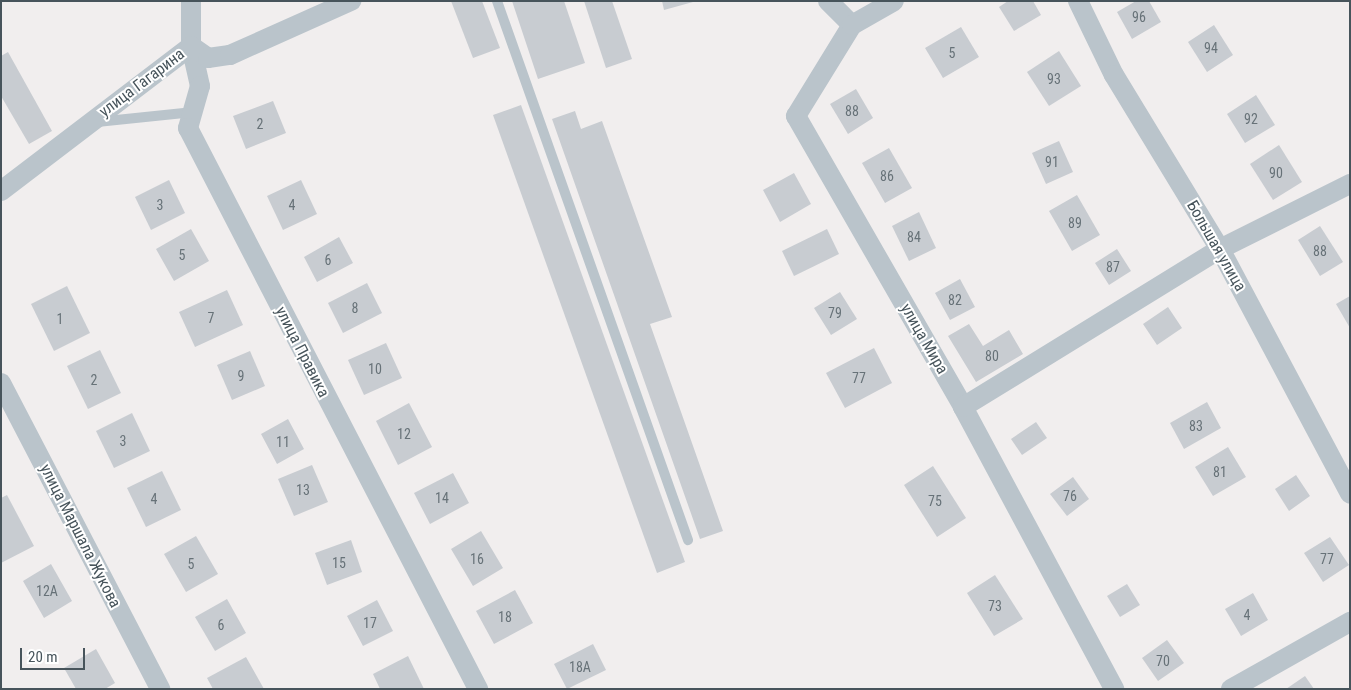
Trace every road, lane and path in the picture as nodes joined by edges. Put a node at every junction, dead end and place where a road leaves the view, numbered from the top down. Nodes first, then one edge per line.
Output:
1 (191, 1) edge
2 (351, 1) edge
3 (497, 1) edge
4 (828, 1) edge
5 (894, 1) edge
6 (1078, 1) edge
7 (852, 25) junction
8 (191, 46) junction
9 (193, 112) junction
10 (90, 123) junction
11 (1350, 184) edge
12 (1, 191) edge
13 (1220, 249) junction
14 (1, 382) edge
15 (963, 407) junction
16 (1350, 494) edge
17 (688, 540) dead end
18 (1350, 622) edge
19 (160, 689) edge
20 (478, 689) edge
21 (1114, 689) edge
22 (1231, 689) edge

1 - 8 street, улица Правика
2 - 8 street, улица Гагарина
3 - 17 lane
4 - 7 street
5 - 7 street
6 - 13 street, Большая улица
7 - 15 street, улица Мира
8 - 9 street, улица Правика
8 - 10 street, улица Гагарина
9 - 10 lane
9 - 20 street, улица Правика
10 - 12 street, улица Гагарина
11 - 13 street
13 - 15 street
13 - 16 street, Большая улица
14 - 19 street, улица Маршала Жукова
15 - 21 street, улица Мира
18 - 22 street

